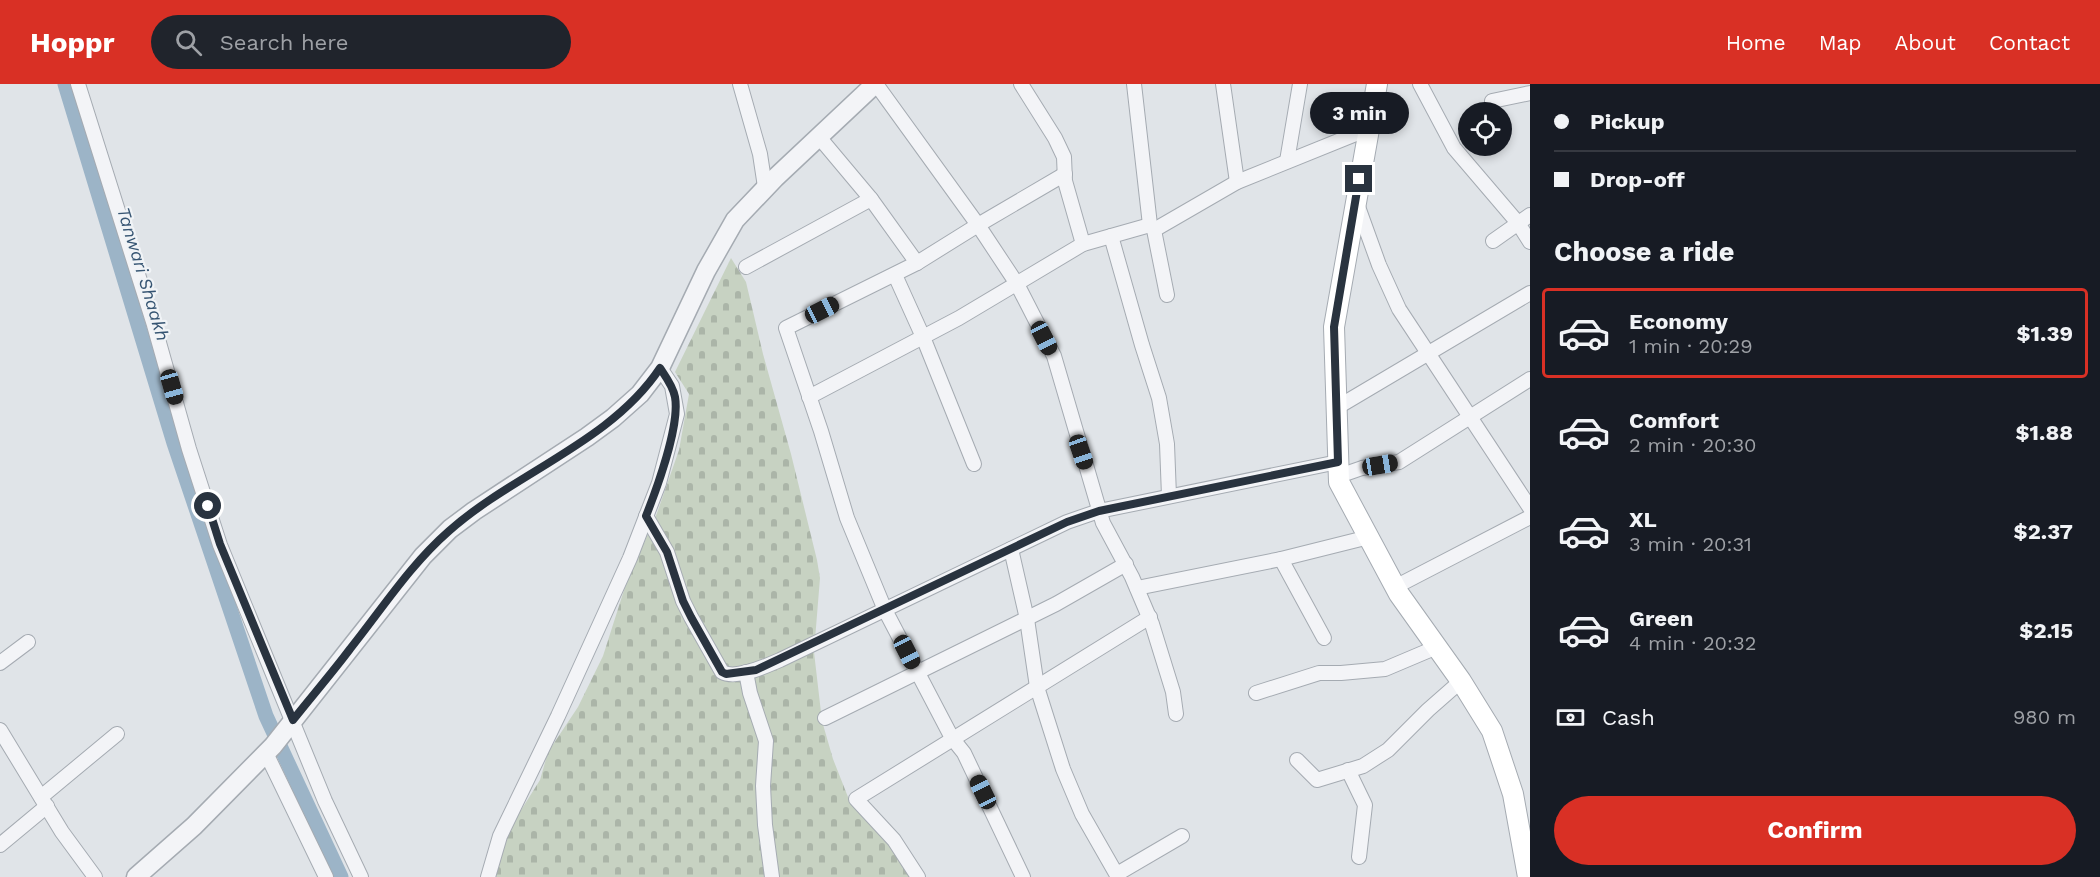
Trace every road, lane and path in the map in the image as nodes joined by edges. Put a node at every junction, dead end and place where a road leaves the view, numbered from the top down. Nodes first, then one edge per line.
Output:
1 (78, 84) edge
2 (740, 84) edge
3 (875, 84) edge
4 (1021, 84) edge
5 (1134, 84) edge
6 (1223, 84) edge
7 (1300, 84) edge
8 (1377, 84) edge
9 (1420, 84) edge
10 (1530, 93) edge
11 (1492, 101) dead end
12 (1368, 129) junction
13 (819, 136) junction
14 (1287, 161) junction
15 (1065, 174) junction
16 (1237, 182) junction
17 (765, 187) junction
18 (872, 199) junction
19 (1356, 201) junction
20 (1530, 215) edge
21 (1518, 224) junction
22 (978, 225) junction
23 (1152, 228) junction
24 (1111, 236) junction
25 (1493, 241) dead end
26 (1530, 242) edge
27 (1083, 244) junction
28 (917, 263) junction
29 (746, 267) dead end
30 (895, 274) junction
31 (1017, 284) junction
32 (1530, 293) edge
33 (1167, 295) dead end
34 (923, 337) junction
35 (1429, 353) junction
36 (660, 368) junction
37 (1530, 379) edge
38 (809, 397) junction
39 (1336, 408) junction
40 (1470, 416) junction
41 (974, 464) dead end
42 (1338, 469) junction
43 (1169, 496) junction
44 (1530, 508) edge
45 (1099, 511) junction
46 (646, 516) junction
47 (1530, 517) edge
48 (1368, 537) junction
49 (1011, 549) junction
50 (1281, 559) junction
51 (1126, 564) junction
52 (1395, 587) junction
53 (1137, 588) junction
54 (885, 610) junction
55 (1149, 617) junction
56 (1027, 619) junction
57 (1324, 638) dead end
58 (28, 642) dead end
59 (1437, 647) junction
60 (0, 663) edge
61 (746, 672) junction
62 (918, 673) junction
63 (1461, 681) junction
64 (1037, 687) junction
65 (1256, 693) dead end
66 (1176, 714) dead end
67 (825, 718) dead end
68 (289, 725) junction
69 (0, 730) edge
70 (117, 734) dead end
71 (953, 739) junction
72 (270, 749) junction
73 (1297, 760) dead end
74 (1348, 771) junction
75 (44, 801) junction
76 (1523, 813) edge
77 (1182, 836) dead end
78 (0, 845) edge
79 (1359, 857) dead end
80 (1117, 876) edge
81 (95, 877) edge
82 (136, 877) edge
83 (326, 877) edge
84 (361, 877) edge
85 (488, 877) edge
86 (772, 877) edge
87 (918, 877) edge
88 (1023, 877) edge
89 (1528, 877) edge

1 - 68 street
2 - 17 street
3 - 13 street
3 - 22 street
4 - 15 street
5 - 23 street
6 - 16 street
7 - 14 street
8 - 12 main road
9 - 21 street
10 - 11 street
12 - 14 street
12 - 19 main road
13 - 17 street
13 - 18 street
14 - 16 street
15 - 22 street
15 - 27 street
16 - 23 street
17 - 36 street
18 - 28 street
18 - 29 street
19 - 35 street
19 - 39 main road
20 - 21 street
21 - 25 street
21 - 26 street
22 - 28 street
22 - 31 street
23 - 24 street
23 - 33 street
24 - 27 street
24 - 43 street
27 - 31 street
28 - 30 street
30 - 34 street
30 - 38 street
31 - 34 street
31 - 45 street
32 - 35 street
34 - 38 street
34 - 41 street
35 - 39 street
35 - 40 street
36 - 46 street
36 - 68 street
37 - 40 street
38 - 54 street
39 - 42 main road
40 - 42 street
40 - 44 street
42 - 43 street
42 - 48 main road
43 - 45 street
45 - 49 street
45 - 51 street
46 - 61 street
46 - 85 street
47 - 52 street
48 - 50 street
48 - 52 main road
49 - 54 street
49 - 56 street
50 - 53 street
50 - 57 street
51 - 53 street
51 - 56 street
52 - 59 main road
53 - 55 street
54 - 61 street
54 - 62 street
55 - 64 street
55 - 66 street
56 - 62 street
56 - 64 street
58 - 60 street
59 - 63 main road
59 - 65 street
61 - 86 street
62 - 67 street
62 - 71 street
63 - 74 street
63 - 76 main road
64 - 71 street
64 - 80 street
68 - 72 street
68 - 84 street
69 - 75 street
70 - 75 street
71 - 87 street
71 - 88 street
72 - 82 street
72 - 83 street
73 - 74 street
74 - 79 street
75 - 78 street
75 - 81 street
76 - 89 main road
77 - 80 street

